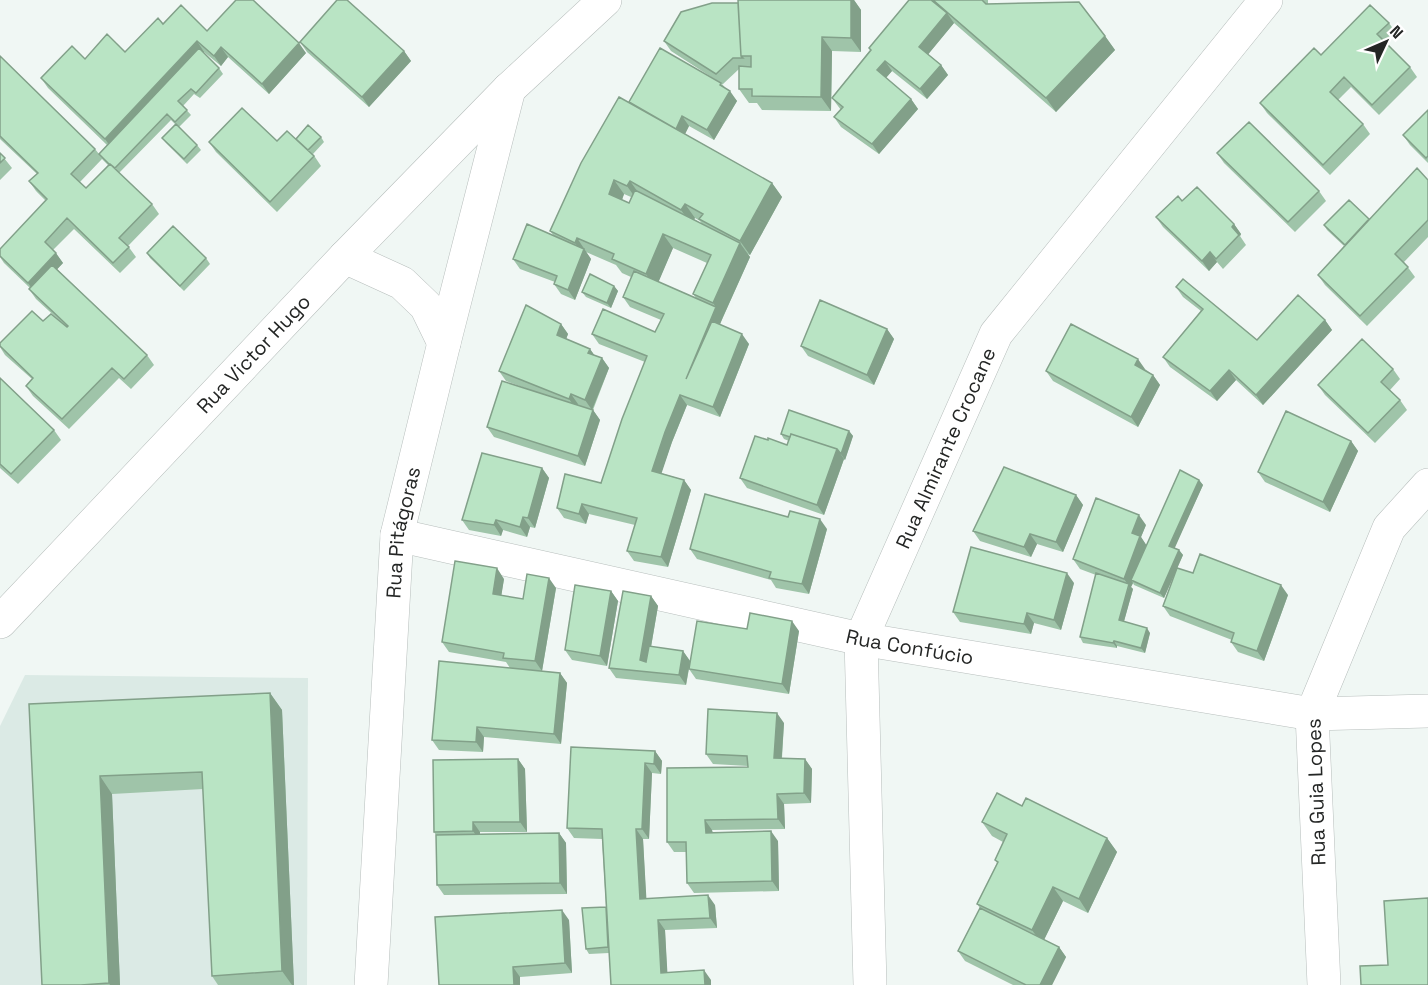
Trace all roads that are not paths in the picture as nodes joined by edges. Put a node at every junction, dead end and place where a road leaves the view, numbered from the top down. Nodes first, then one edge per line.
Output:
1 (605, 0) edge
2 (1266, 0) edge
3 (509, 89) junction
4 (345, 257) junction
5 (444, 343) junction
6 (1428, 485) edge
7 (397, 535) junction
8 (0, 622) edge
9 (861, 639) junction
10 (1428, 711) edge
11 (1312, 714) junction
12 (371, 985) edge
13 (870, 985) edge
14 (1324, 985) edge

1 - 3 street, Rua Victor Hugo
2 - 9 street, Rua Almirante Crocane
3 - 4 street, Rua Victor Hugo
3 - 5 street, Rua Pitágoras
4 - 5 street
4 - 8 street, Rua Victor Hugo
5 - 7 street, Rua Pitágoras
6 - 11 street, Rua Guia Lopes
7 - 9 street, Rua Confúcio
7 - 12 street, Rua Pitágoras
9 - 11 street, Rua Confúcio
9 - 13 street, Rua Almirante Crocane
10 - 11 street, Rua Confúcio
11 - 14 street, Rua Guia Lopes

